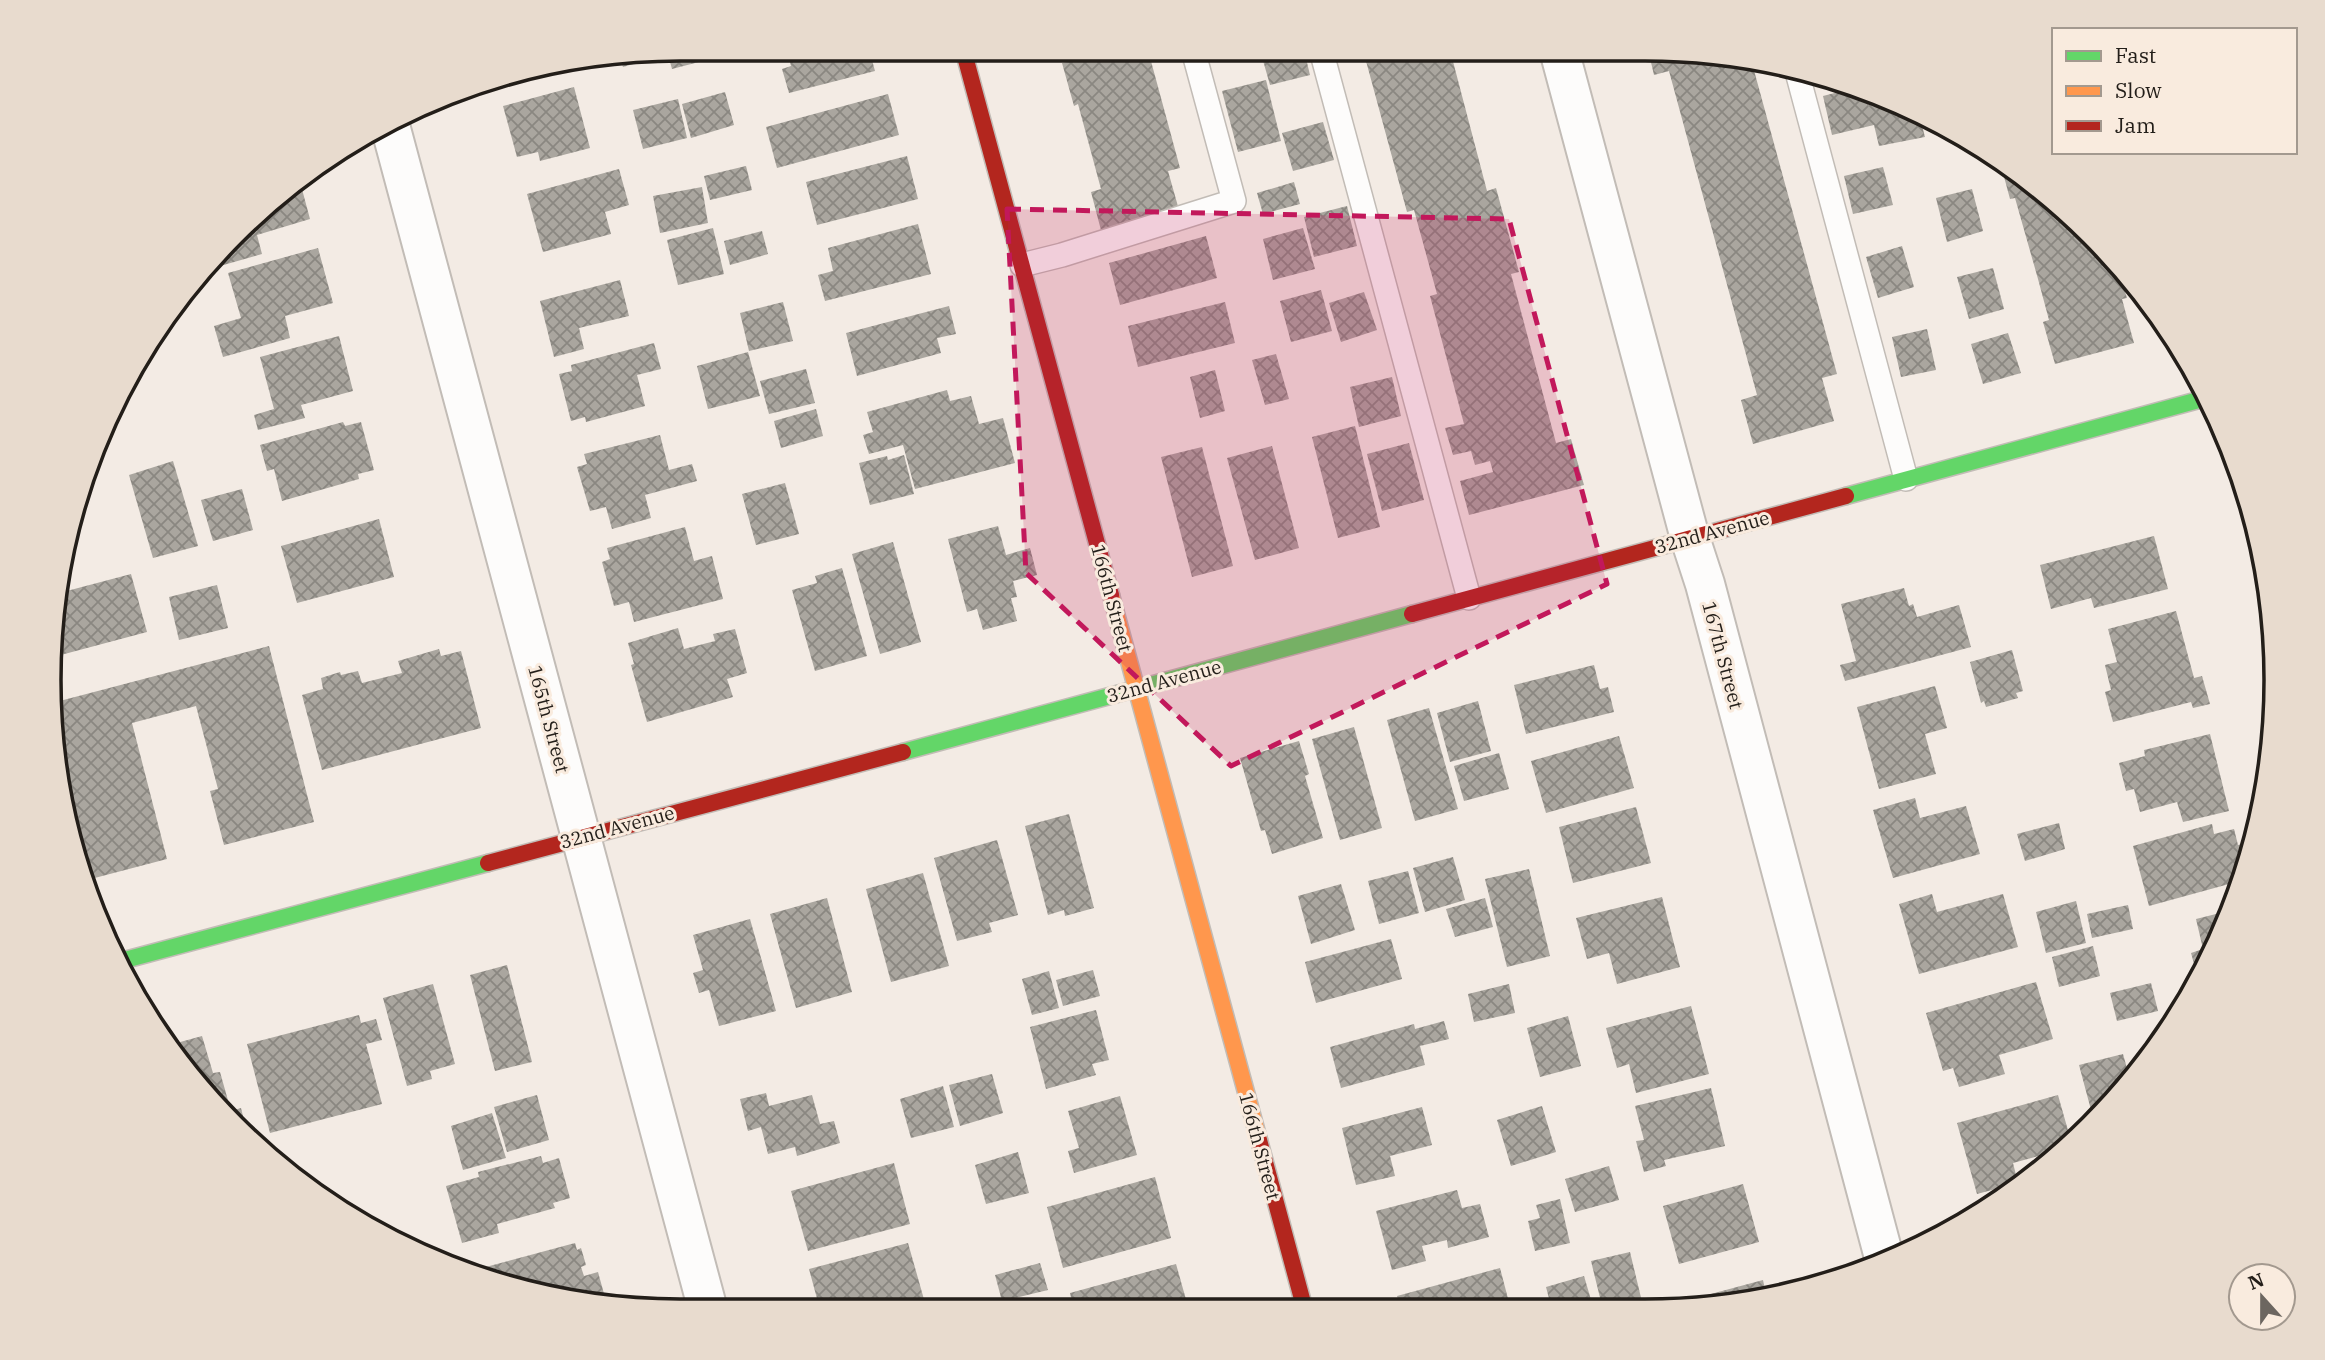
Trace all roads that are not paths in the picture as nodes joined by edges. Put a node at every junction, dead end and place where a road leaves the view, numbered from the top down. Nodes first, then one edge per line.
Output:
1 (966, 61) edge
2 (1196, 61) edge
3 (1324, 61) edge
4 (1562, 61) edge
5 (1799, 81) edge
6 (392, 133) edge
7 (1022, 265) junction
8 (2197, 401) edge
9 (1906, 480) junction
10 (1690, 538) junction
11 (1469, 598) junction
12 (1137, 689) junction
13 (581, 837) junction
14 (128, 959) edge
15 (1883, 1252) edge
16 (705, 1299) edge
17 (1302, 1299) edge

1 - 7 street, 166th Street
2 - 7 lane
3 - 11 lane
4 - 10 street, 167th Street
5 - 9 lane
6 - 13 street, 165th Street
7 - 12 street, 166th Street
8 - 9 street, 32nd Avenue
9 - 10 street, 32nd Avenue
10 - 11 street, 32nd Avenue
10 - 15 street, 167th Street
11 - 12 street, 32nd Avenue
12 - 13 street, 32nd Avenue
12 - 17 street, 166th Street
13 - 14 street, 32nd Avenue
13 - 16 street, 165th Street

